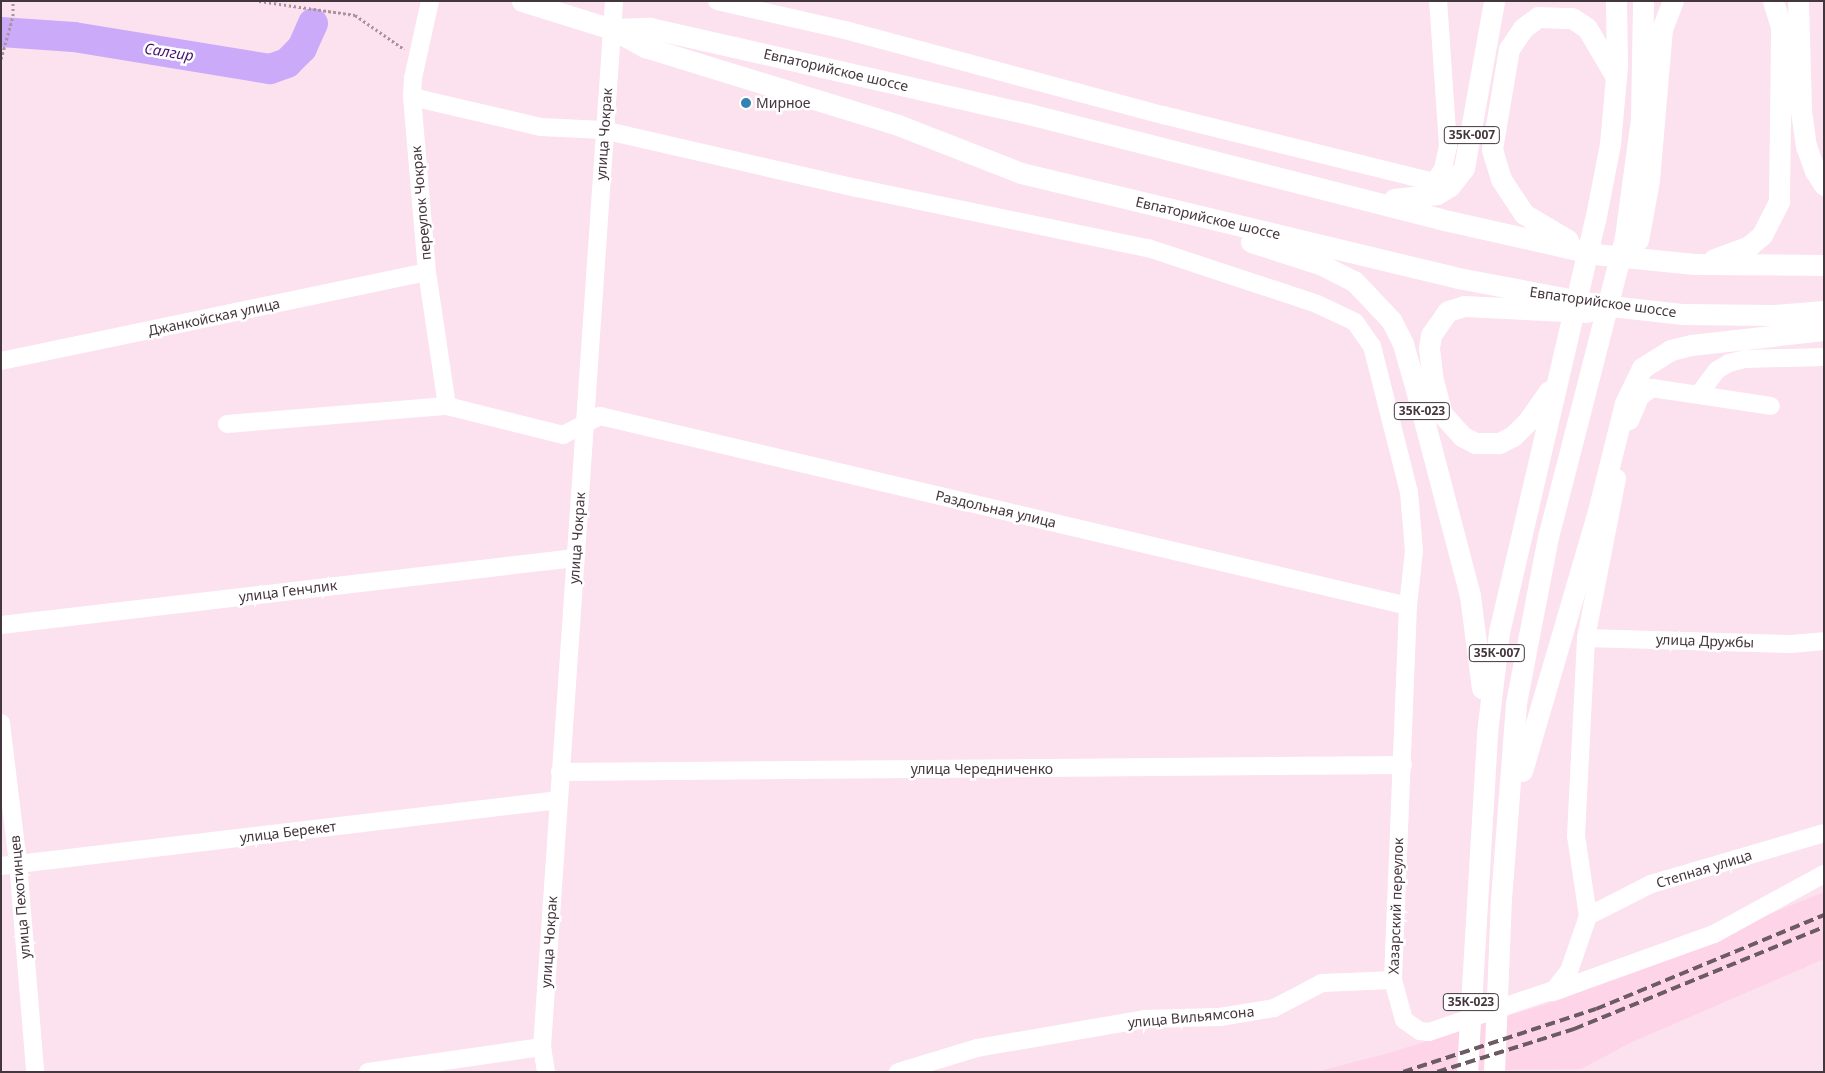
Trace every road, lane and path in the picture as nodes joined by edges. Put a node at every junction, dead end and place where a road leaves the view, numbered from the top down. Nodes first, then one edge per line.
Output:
1 (13, 1) edge
2 (259, 1) edge
3 (430, 1) edge
4 (522, 1) edge
5 (614, 1) edge
6 (717, 1) edge
7 (1438, 1) edge
8 (1494, 1) edge
9 (1616, 1) edge
10 (1643, 1) edge
11 (1673, 1) edge
12 (1773, 1) edge
13 (1798, 1) edge
14 (612, 29) junction
15 (417, 58) junction
16 (1, 59) edge
17 (1616, 76) junction
18 (412, 97) junction
19 (603, 130) junction
20 (1021, 173) junction
21 (1824, 185) edge
22 (1374, 200) junction
23 (1632, 237) junction
24 (1595, 254) junction
25 (1695, 264) junction
26 (1824, 265) edge
27 (427, 272) junction
28 (1824, 311) edge
29 (1682, 314) junction
30 (1824, 330) edge
31 (1824, 357) edge
32 (1, 361) edge
33 (1557, 378) junction
34 (1592, 388) junction
35 (1698, 394) junction
36 (447, 406) junction
37 (1771, 406) dead end
38 (585, 423) junction
39 (227, 424) dead end
40 (575, 558) junction
41 (1408, 606) junction
42 (1, 625) edge
43 (1586, 638) junction
44 (1824, 641) edge
45 (1, 723) edge
46 (1403, 765) junction
47 (1522, 771) junction
48 (560, 772) junction
49 (558, 800) junction
50 (1824, 833) edge
51 (10, 864) edge
52 (1824, 874) edge
53 (1501, 899) junction
54 (1476, 903) junction
55 (1588, 916) junction
56 (1474, 933) joint
57 (1393, 980) junction
58 (1543, 996) junction
59 (542, 1048) junction
60 (35, 1072) edge
61 (368, 1072) edge
62 (546, 1072) edge
63 (898, 1072) edge
64 (1467, 1072) edge
65 (1494, 1072) edge

1 - 16 path
2 - 15 path
3 - 15 street, переулок Чокрак
4 - 14 main road, Евпаторийское шоссе
5 - 14 street, улица Чокрак
6 - 7 street
8 - 22 main road, 35К-007
9 - 17 main road
10 - 23 main road
11 - 23 main road
12 - 25 main road
13 - 21 main road
14 - 19 street, улица Чокрак
14 - 20 main road, Евпаторийское шоссе
14 - 22 main road, Евпаторийское шоссе
15 - 18 street, переулок Чокрак
17 - 24 main road
17 - 33 main road
18 - 19 street, Хазарский переулок
18 - 27 street, переулок Чокрак
19 - 38 street, улица Чокрак
19 - 41 street, Хазарский переулок
20 - 29 main road, Евпаторийское шоссе
20 - 54 main road, 35К-023
22 - 24 main road, Евпаторийское шоссе
23 - 34 main road
24 - 25 main road, Евпаторийское шоссе
25 - 26 main road
27 - 32 street, Джанкойская улица
27 - 36 street, переулок Чокрак
28 - 29 main road, Евпаторийское шоссе
29 - 33 main road
30 - 47 main road
31 - 35 street
33 - 54 main road, 35К-007
34 - 47 main road
34 - 53 main road, 35К-023
35 - 37 street
35 - 43 street
36 - 38 street, Раздольная улица
36 - 39 street, Раздольная улица
38 - 40 street, улица Чокрак
38 - 41 street, Раздольная улица
40 - 42 street, улица Генчлик
40 - 48 street, улица Чокрак
41 - 46 street, Хазарский переулок
43 - 44 street, улица Дружбы
43 - 55 street
45 - 51 street, улица Пехотинцев
46 - 48 street, улица Чередниченко
46 - 57 street, Хазарский переулок
47 - 53 main road
48 - 49 street, улица Чокрак
49 - 51 street, улица Берекет
49 - 59 street, улица Чокрак
50 - 55 street, Степная улица
51 - 60 street, улица Пехотинцев
52 - 58 street
53 - 65 main road, 35К-023
54 - 56 main road, 35К-007
55 - 58 street, Хазарский переулок
56 - 64 main road, 35К-023
57 - 58 street, Хазарский переулок
57 - 63 street, улица Вильямсона
59 - 61 street
59 - 62 street, улица Чокрак

